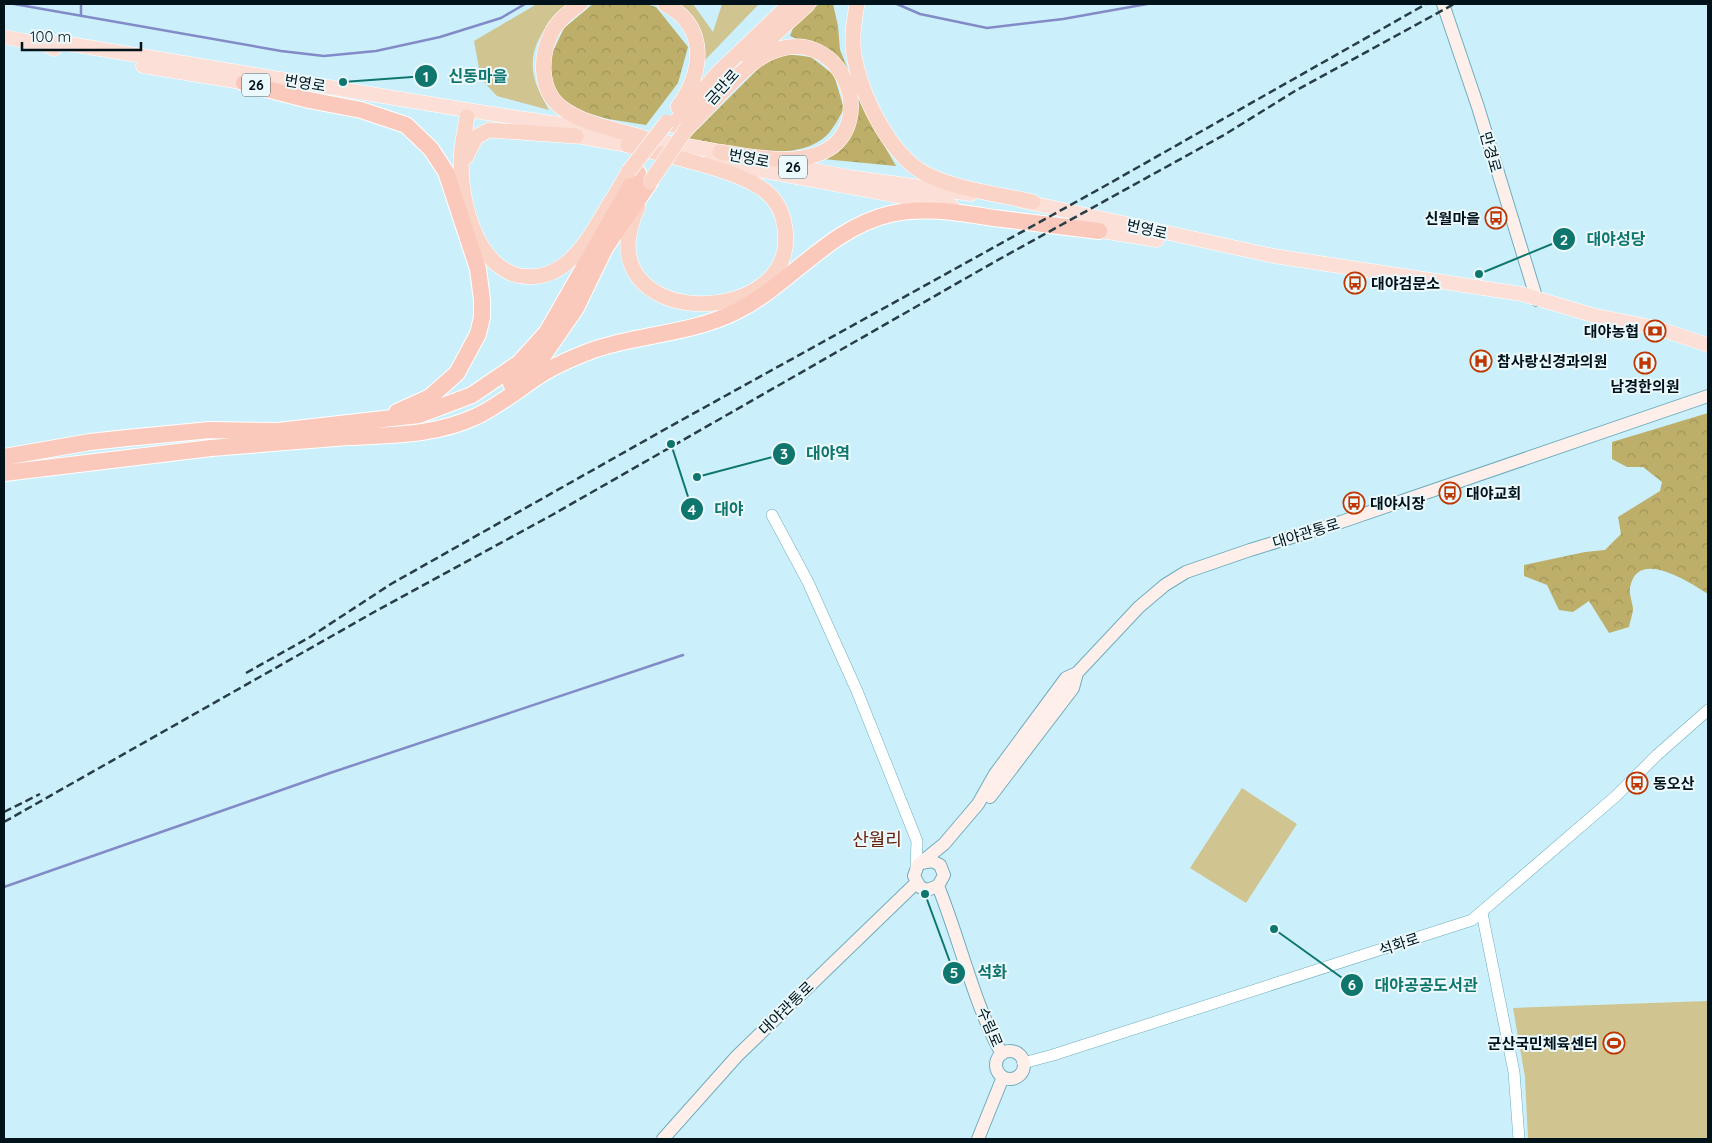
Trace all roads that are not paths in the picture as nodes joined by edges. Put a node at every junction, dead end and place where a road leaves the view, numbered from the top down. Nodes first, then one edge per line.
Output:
1 (580, 4) edge
2 (665, 4) edge
3 (808, 4) edge
4 (857, 4) edge
5 (1443, 4) edge
6 (785, 7) edge
7 (4, 37) edge
8 (47, 45) junction
9 (244, 83) junction
10 (467, 114) junction
11 (676, 125) junction
12 (576, 136) junction
13 (634, 141) junction
14 (720, 152) junction
15 (639, 175) junction
16 (612, 201) junction
17 (1033, 202) junction
18 (474, 230) junction
19 (1099, 231) junction
20 (569, 294) junction
21 (1537, 300) junction
22 (1708, 345) edge
23 (1708, 396) edge
24 (348, 431) junction
25 (4, 457) edge
26 (4, 473) edge
27 (773, 514) dead end
28 (1077, 673) junction
29 (1708, 710) edge
30 (921, 863) junction
31 (942, 870) junction
32 (916, 883) junction
33 (938, 886) junction
34 (1482, 913) junction
35 (1002, 1054) junction
36 (1023, 1063) junction
37 (1003, 1077) junction
38 (663, 1139) edge
39 (978, 1139) edge
40 (1519, 1139) edge

1 - 13 highway
2 - 11 highway
3 - 6 highway, 금만로
4 - 17 highway
5 - 21 main road, 만경로
6 - 11 highway, 금만로
7 - 8 main road, 번영로 / 26
8 - 9 main road, 번영로 / 26
8 - 10 main road, 번영로 / 26
9 - 10 main road, 번영로 / 26
9 - 24 highway
10 - 12 main road, 번영로 / 26
10 - 13 main road, 번영로 / 26
10 - 18 highway
11 - 14 highway
11 - 15 highway, 금만로
12 - 13 main road, 번영로 / 26
12 - 18 highway
13 - 14 main road, 번영로 / 26
13 - 15 highway
13 - 19 main road, 번영로 / 26
14 - 17 main road, 번영로 / 26
15 - 16 highway
15 - 20 highway
15 - 24 highway
16 - 18 highway
16 - 20 highway
17 - 21 main road, 번영로 / 26
19 - 21 main road, 번영로 / 26
19 - 24 highway
20 - 24 highway
21 - 22 main road, 번영로 / 26
23 - 28 main road, 대야관통로
24 - 25 highway
24 - 26 highway
27 - 30 street
28 - 30 main road, 대야관통로
28 - 31 main road, 대야관통로
29 - 34 street, 석화로
30 - 31 main road
30 - 32 main road
31 - 33 main road
32 - 33 main road
32 - 38 main road, 대야관통로
33 - 35 main road, 수림로
34 - 36 street, 석화로
34 - 40 street
35 - 36 main road, 수림로
35 - 37 main road, 수림로
36 - 37 main road
37 - 39 main road, 수림로

